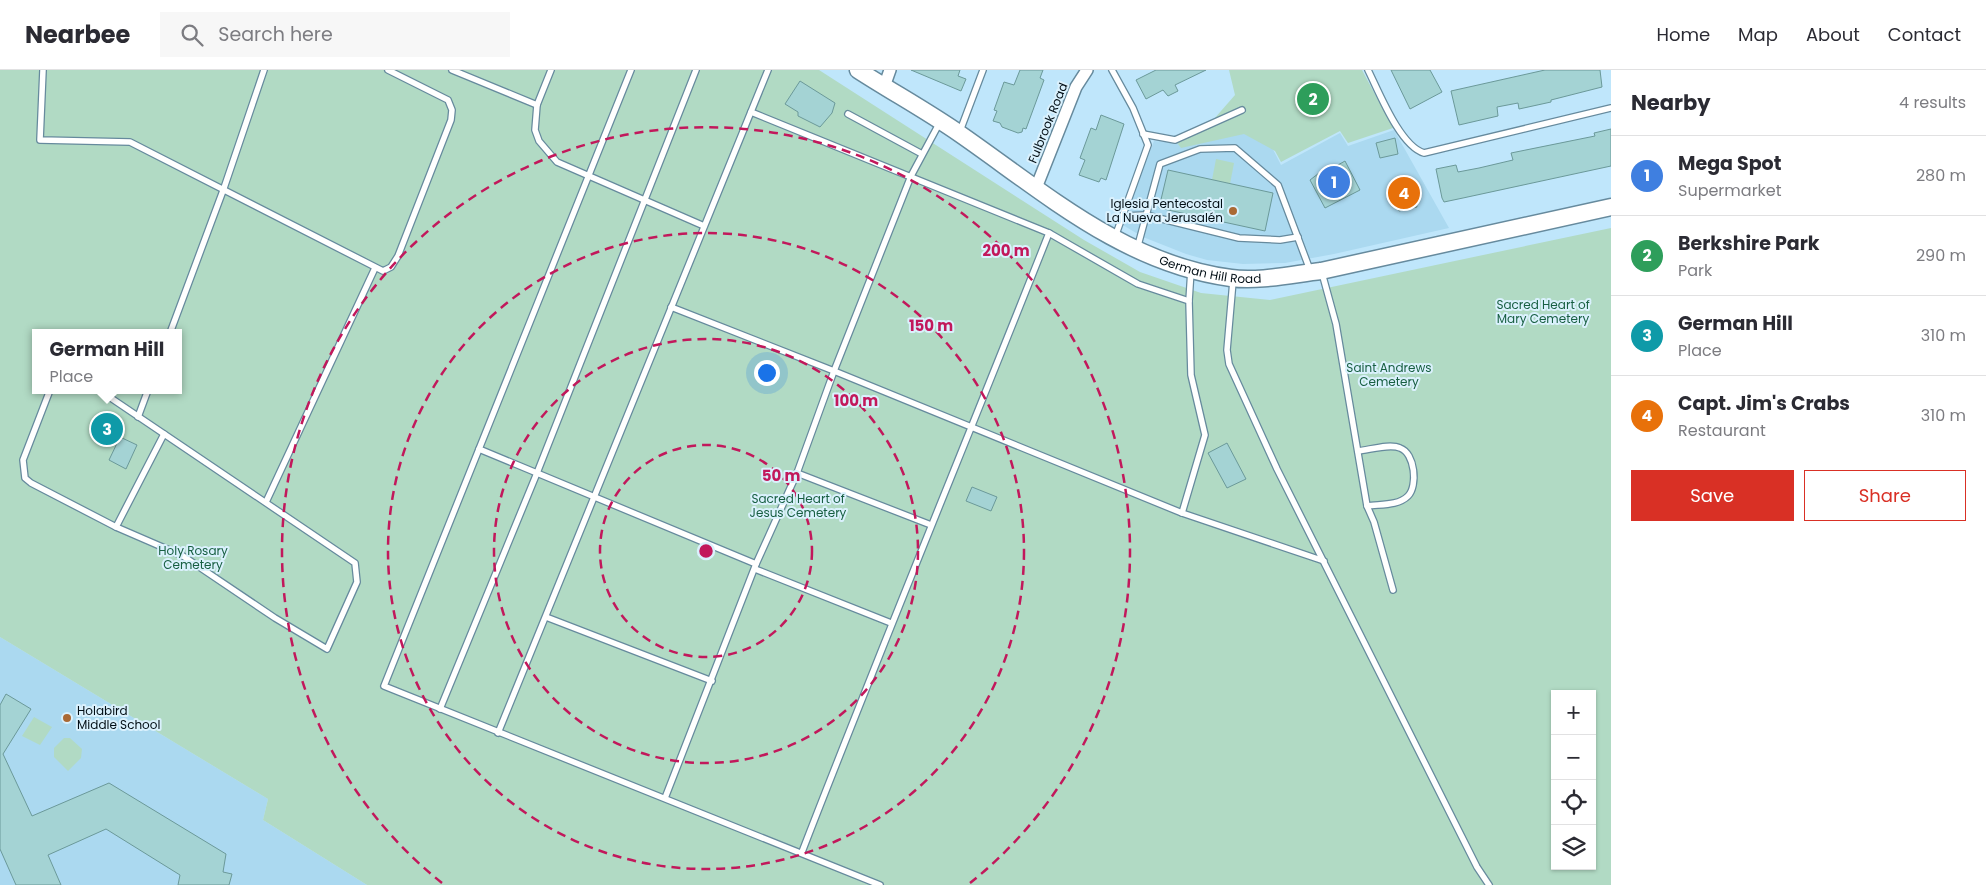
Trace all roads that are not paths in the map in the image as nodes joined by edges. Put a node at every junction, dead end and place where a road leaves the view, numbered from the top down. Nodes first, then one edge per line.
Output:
1 (43, 70) edge
2 (264, 70) edge
3 (388, 70) edge
4 (452, 70) edge
5 (551, 70) edge
6 (631, 70) edge
7 (696, 70) edge
8 (768, 70) edge
9 (858, 70) edge
10 (890, 70) edge
11 (983, 70) edge
12 (1087, 70) edge
13 (1112, 70) edge
14 (1368, 70) edge
15 (884, 87) junction
16 (537, 105) junction
17 (1611, 108) edge
18 (1242, 110) dead end
19 (751, 112) junction
20 (848, 114) dead end
21 (941, 121) junction
22 (959, 133) junction
23 (1143, 134) junction
24 (922, 154) junction
25 (588, 175) junction
26 (911, 176) junction
27 (224, 188) junction
28 (1036, 188) junction
29 (645, 200) junction
30 (1611, 207) edge
31 (1146, 215) junction
32 (1123, 216) junction
33 (704, 226) junction
34 (1049, 233) junction
35 (1298, 237) junction
36 (1114, 239) junction
37 (1136, 251) junction
38 (375, 268) junction
39 (1191, 270) junction
40 (1316, 272) junction
41 (1233, 279) junction
42 (1190, 301) junction
43 (671, 308) junction
44 (171, 329) edge
45 (834, 371) junction
46 (48, 394) edge
47 (105, 394) edge
48 (147, 394) edge
49 (138, 417) junction
50 (972, 428) junction
51 (164, 434) junction
52 (479, 449) junction
53 (1358, 451) junction
54 (537, 473) junction
55 (797, 473) junction
56 (595, 497) junction
57 (266, 502) junction
58 (1367, 506) junction
59 (1182, 513) junction
60 (932, 525) junction
61 (116, 527) junction
62 (1324, 561) junction
63 (755, 567) junction
64 (1393, 590) dead end
65 (546, 617) junction
66 (891, 623) junction
67 (712, 680) junction
68 (440, 709) junction
69 (498, 732) junction
70 (665, 798) junction
71 (802, 852) junction
72 (880, 885) edge
73 (1489, 885) edge

1 - 27 lane
2 - 27 lane
3 - 38 lane
4 - 16 lane
5 - 16 lane
6 - 25 lane
7 - 29 lane
8 - 19 lane
9 - 15 street, German Hill Road
10 - 15 street
11 - 22 lane
12 - 28 street, Fulbrook Road
13 - 23 lane
14 - 17 lane
15 - 21 street, German Hill Road
16 - 25 lane
18 - 23 lane
19 - 26 lane
19 - 33 lane
20 - 24 lane
21 - 22 street, German Hill Road
21 - 24 lane
22 - 28 street, German Hill Road
23 - 32 lane
24 - 26 lane
25 - 29 lane
25 - 52 lane
26 - 34 lane
26 - 45 lane
27 - 38 lane
27 - 44 lane
28 - 36 street, German Hill Road
29 - 33 lane
29 - 54 lane
30 - 40 street, German Hill Road
31 - 32 lane
31 - 35 lane
31 - 35 lane
31 - 37 lane
32 - 36 lane
33 - 43 lane
34 - 42 lane
34 - 50 lane
35 - 40 lane
36 - 37 street, German Hill Road
37 - 39 street, German Hill Road
38 - 57 lane
39 - 41 street, German Hill Road
39 - 42 lane
40 - 41 street, German Hill Road
40 - 53 lane
41 - 62 lane
42 - 59 lane
43 - 45 lane
43 - 56 lane
45 - 50 lane
45 - 55 lane
46 - 61 lane
47 - 49 lane
48 - 49 lane
49 - 51 lane
50 - 59 lane
50 - 60 lane
51 - 57 lane
51 - 61 lane
52 - 54 lane
52 - 68 lane
53 - 58 lane
53 - 58 lane
54 - 56 lane
54 - 68 lane
55 - 60 lane
55 - 63 lane
56 - 63 lane
56 - 65 lane
57 - 61 lane
58 - 64 lane
59 - 62 lane
60 - 66 lane
62 - 73 lane
63 - 66 lane
63 - 67 lane
65 - 67 lane
65 - 69 lane
66 - 71 lane
67 - 70 lane
68 - 69 lane
69 - 70 lane
70 - 71 lane
71 - 72 lane

